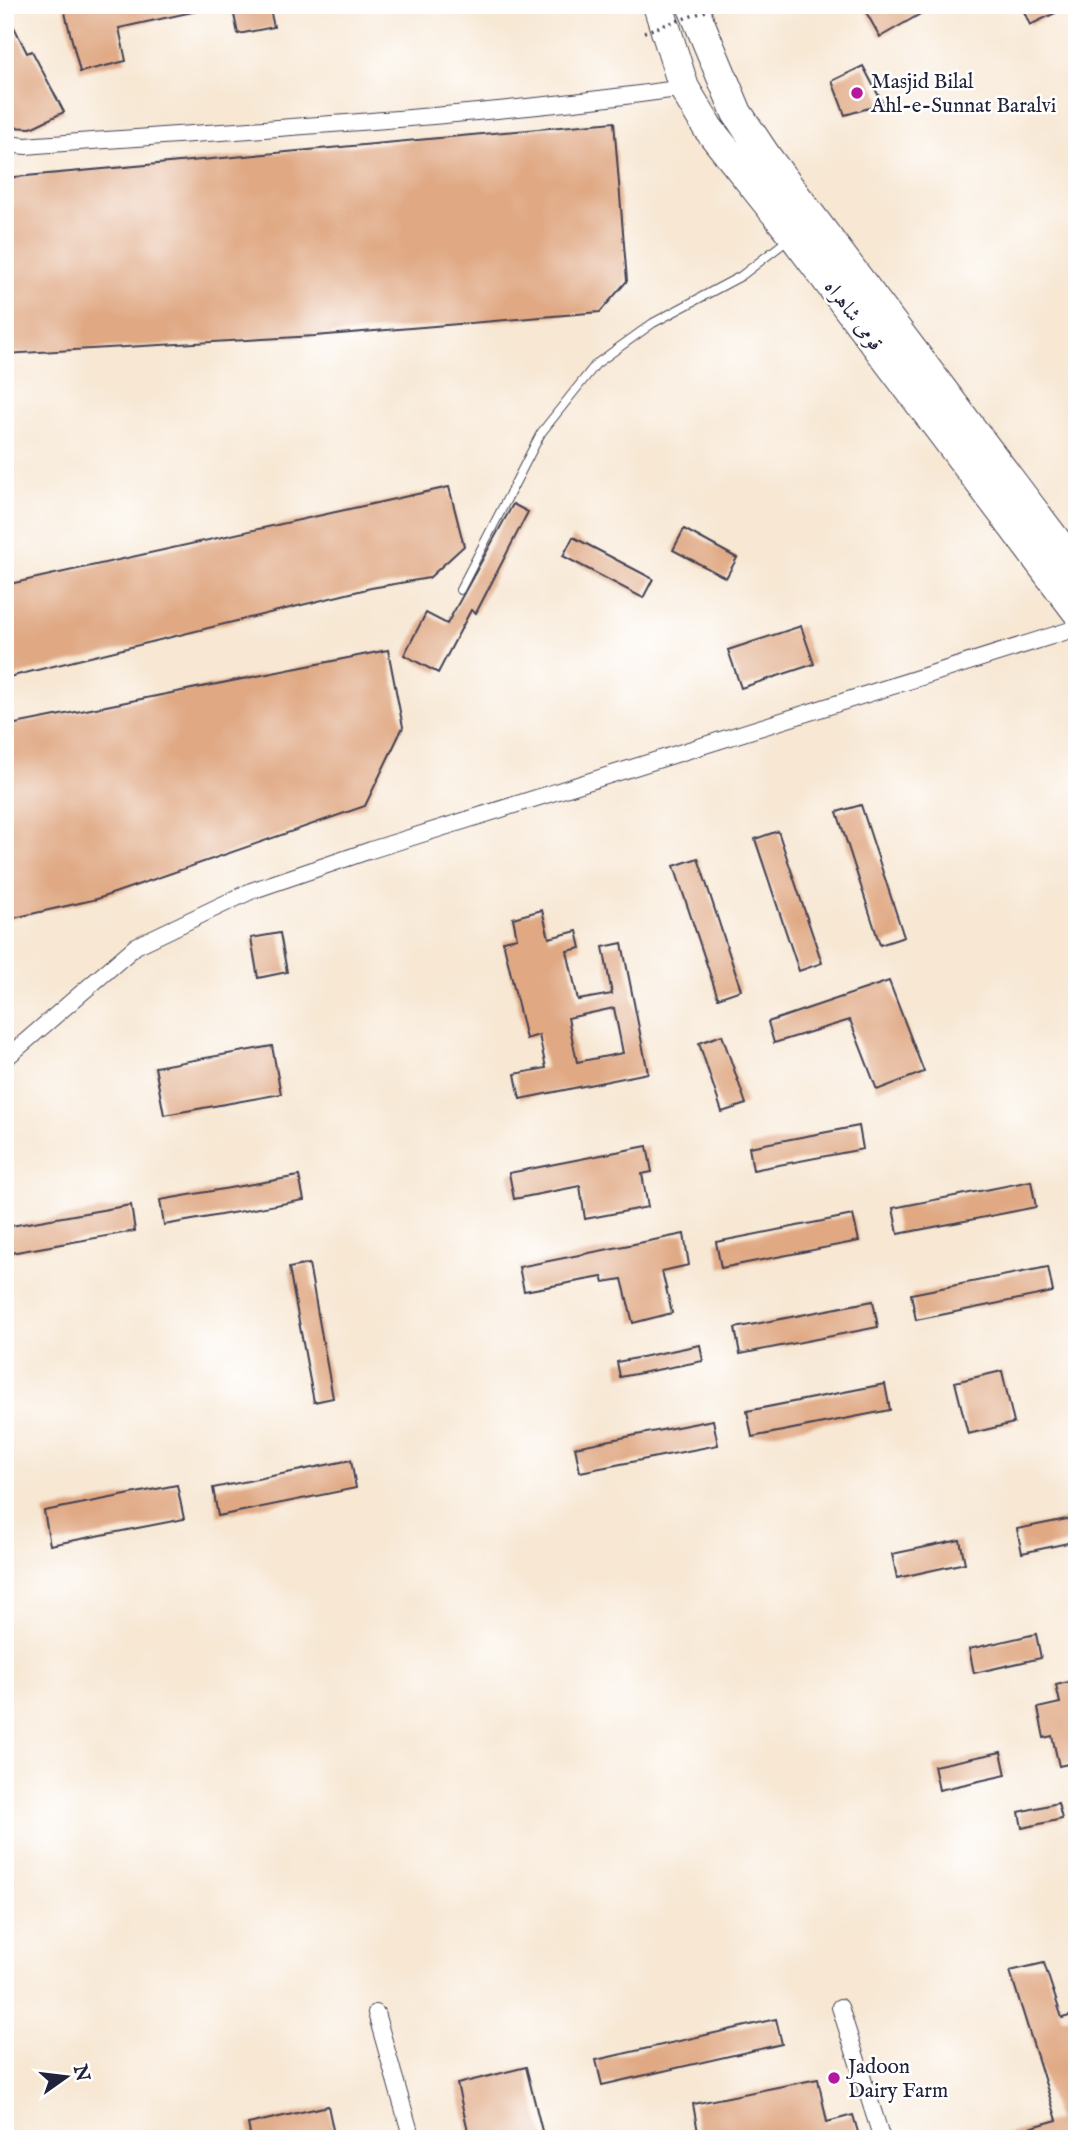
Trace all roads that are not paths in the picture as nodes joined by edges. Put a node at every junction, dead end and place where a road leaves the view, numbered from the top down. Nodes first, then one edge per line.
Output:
1 (658, 5) edge
2 (692, 5) edge
3 (684, 88) junction
4 (5, 144) edge
5 (794, 236) junction
6 (1077, 569) edge
7 (460, 590) dead end
8 (1077, 611) edge
9 (1077, 628) edge
10 (5, 1059) edge
11 (840, 2007) dead end
12 (376, 2013) dead end
13 (412, 2139) edge
14 (882, 2139) edge

1 - 3 highway, قومی شاہراہ
2 - 6 highway, قومی شاہراہ
3 - 4 street
3 - 5 highway, قومی شاہراہ
5 - 7 lane
5 - 8 highway, قومی شاہراہ
9 - 10 street
11 - 14 street
12 - 13 street

